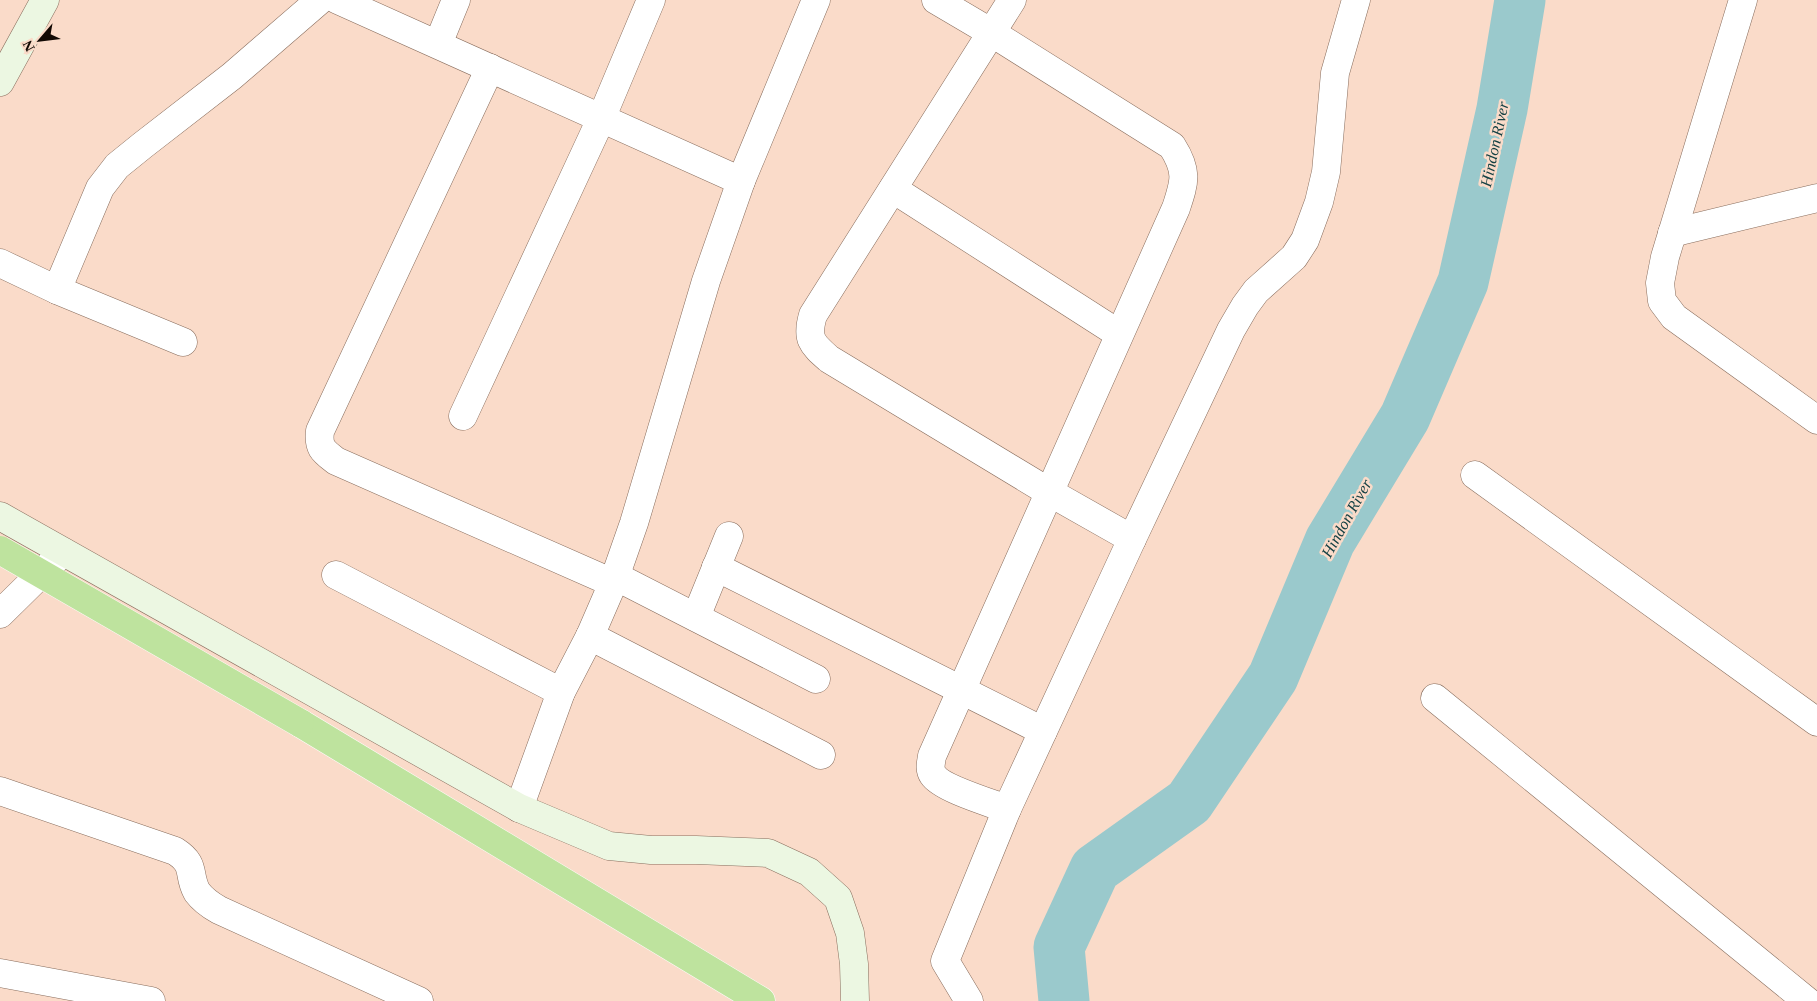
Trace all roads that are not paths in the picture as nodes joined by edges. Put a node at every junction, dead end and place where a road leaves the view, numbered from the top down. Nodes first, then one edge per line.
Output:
1 (45, 0) edge
2 (320, 0) edge
3 (338, 0) edge
4 (456, 0) edge
5 (651, 0) edge
6 (816, 0) edge
7 (936, 0) edge
8 (1012, 0) edge
9 (1356, 0) edge
10 (1743, 0) edge
11 (992, 32) junction
12 (438, 44) junction
13 (490, 68) junction
14 (0, 82) edge
15 (601, 119) junction
16 (741, 181) junction
17 (892, 189) junction
18 (1817, 198) edge
19 (1672, 233) junction
20 (0, 263) edge
21 (57, 290) junction
22 (1119, 334) junction
23 (183, 342) dead end
24 (462, 416) dead end
25 (1817, 420) edge
26 (1475, 475) dead end
27 (1049, 492) junction
28 (0, 516) edge
29 (729, 536) dead end
30 (1132, 539) junction
31 (0, 550) edge
32 (63, 552) junction
33 (716, 567) junction
34 (336, 575) dead end
35 (614, 580) junction
36 (0, 614) edge
37 (696, 617) junction
38 (590, 636) junction
39 (816, 679) dead end
40 (961, 690) junction
41 (561, 692) junction
42 (1434, 698) dead end
43 (1817, 722) edge
44 (1043, 731) junction
45 (821, 755) dead end
46 (0, 791) edge
47 (519, 808) junction
48 (1007, 809) junction
49 (0, 973) edge
50 (33, 990) edge
51 (151, 1001) edge
52 (418, 1001) edge
53 (761, 1001) edge
54 (855, 1001) edge
55 (969, 1001) edge
56 (1807, 1001) edge

1 - 14 main road
2 - 21 street
3 - 12 street
4 - 12 street
5 - 15 street
6 - 16 street
7 - 11 street
8 - 11 street
9 - 30 street
10 - 19 street
11 - 17 street
11 - 22 street
12 - 13 street
13 - 15 street
13 - 35 street
15 - 16 street
15 - 24 street
16 - 35 street
17 - 22 street
17 - 27 street
18 - 19 street
19 - 25 street
20 - 21 street
21 - 23 street
22 - 27 street
26 - 43 street
27 - 30 street
27 - 40 street
28 - 32 main road
29 - 33 street
30 - 44 street
31 - 53 highway, bridge
32 - 36 street
32 - 47 main road
33 - 37 street
33 - 40 street
34 - 41 street
35 - 37 street
35 - 38 street
37 - 39 street
38 - 41 street
38 - 45 street
40 - 44 street
40 - 48 street
41 - 47 street
42 - 56 street
44 - 48 street
46 - 52 street
47 - 54 main road
48 - 55 street
49 - 50 street
50 - 51 street

